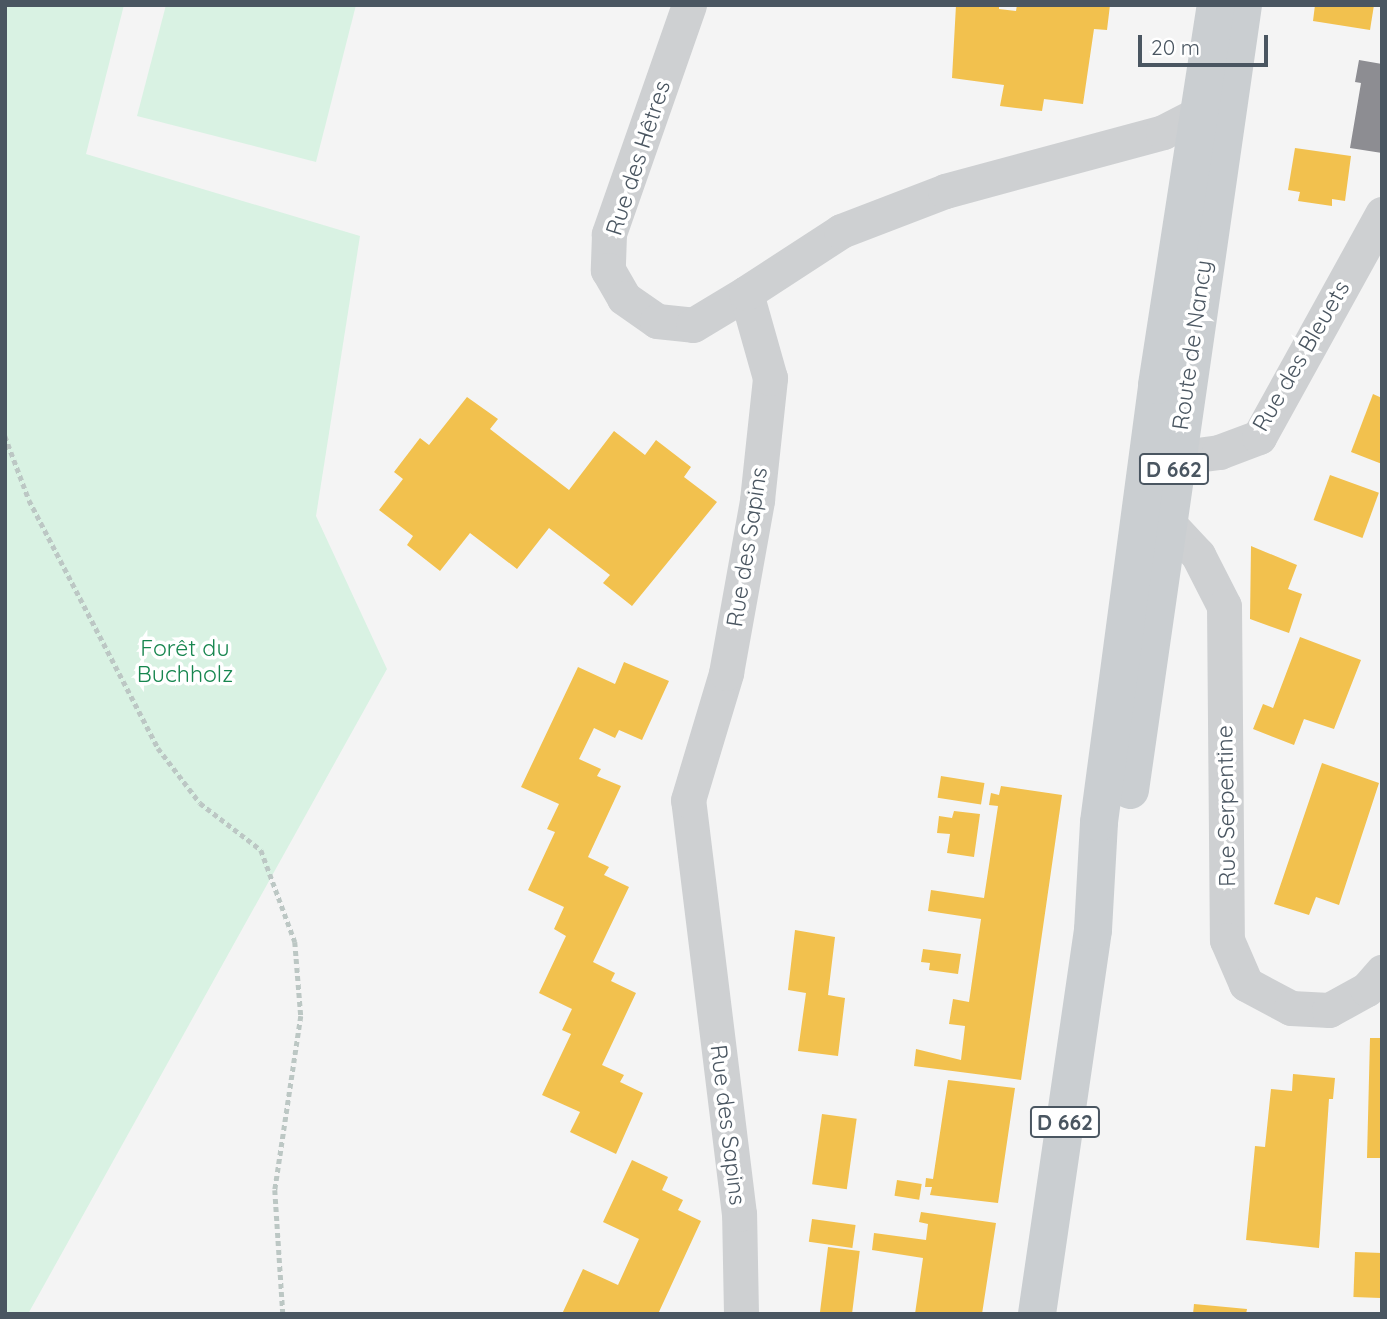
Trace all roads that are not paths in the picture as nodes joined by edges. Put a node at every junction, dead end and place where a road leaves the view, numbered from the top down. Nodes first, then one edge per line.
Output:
1 (689, 5) edge
2 (1216, 5) edge
3 (1243, 5) edge
4 (1213, 114) junction
5 (1382, 214) edge
6 (746, 293) junction
7 (1158, 484) junction
8 (1382, 972) edge
9 (741, 1314) edge
10 (1037, 1314) edge

1 - 6 street, Rue des Hêtres
2 - 4 main road, Route de Nancy / D 662
3 - 4 main road, Route de Nancy / D 662
4 - 6 street
4 - 7 main road, Route de Nancy / D 662
5 - 7 street, Rue des Bleuets
6 - 9 street, Rue des Sapins
7 - 8 street, Rue Serpentine
7 - 10 main road, Route de Nancy / D 662

